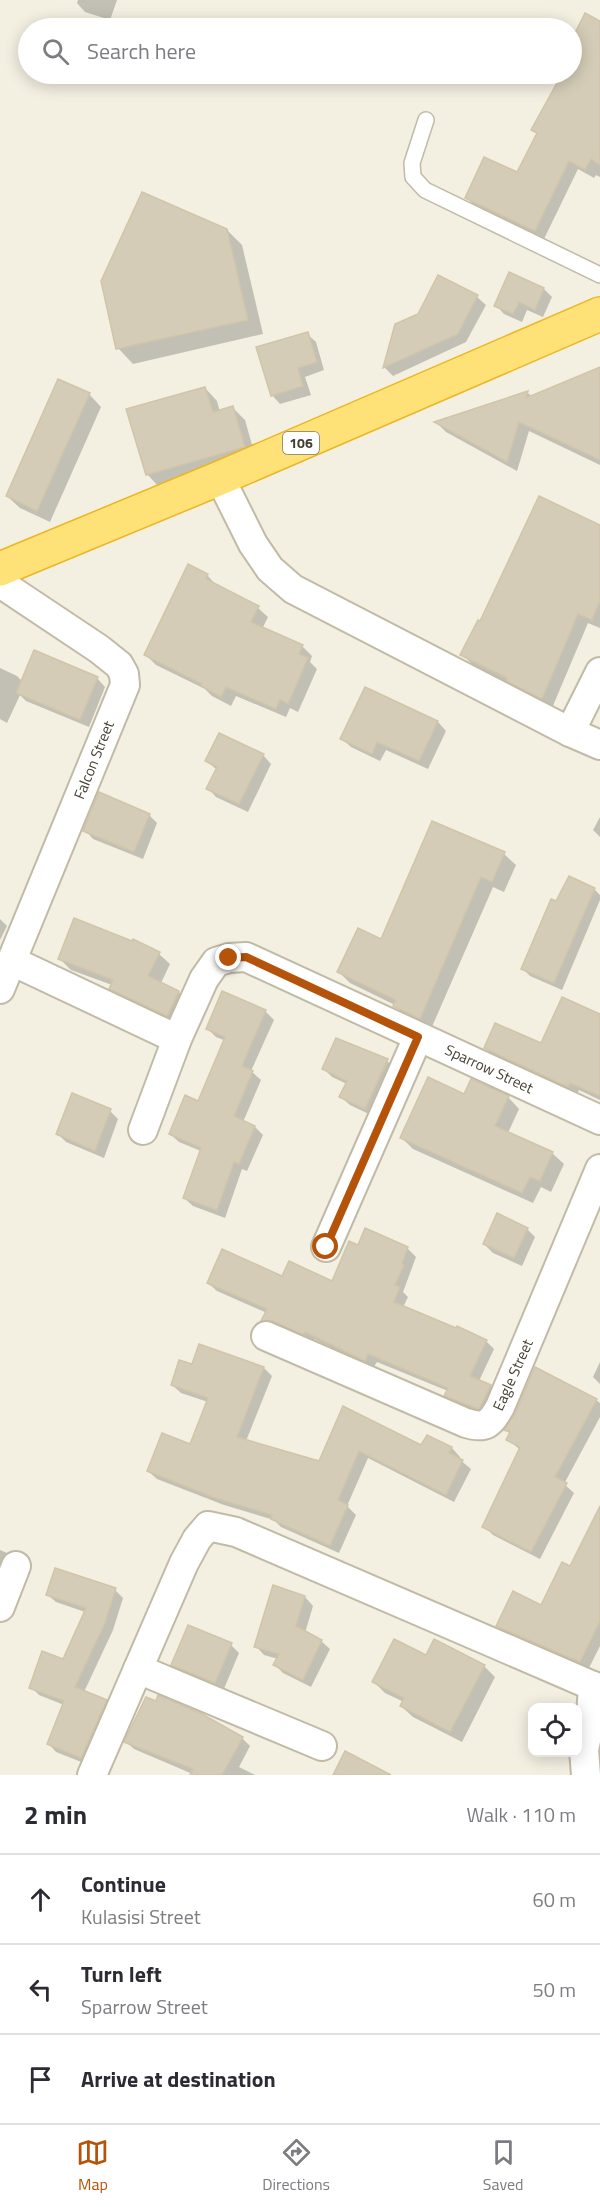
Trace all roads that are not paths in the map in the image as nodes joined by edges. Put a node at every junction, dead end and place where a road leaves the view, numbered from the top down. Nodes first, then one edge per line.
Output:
1 (426, 120) dead end
2 (600, 275) edge
3 (600, 314) edge
4 (220, 478) junction
5 (0, 569) edge
6 (0, 583) edge
7 (600, 672) edge
8 (570, 732) junction
9 (600, 745) edge
10 (12, 962) junction
11 (0, 989) edge
12 (418, 1037) junction
13 (177, 1039) junction
14 (600, 1120) edge
15 (143, 1130) dead end
16 (600, 1169) edge
17 (326, 1247) dead end
18 (267, 1336) dead end
19 (16, 1566) dead end
20 (0, 1607) edge
21 (138, 1669) junction
22 (596, 1685) edge
23 (322, 1746) dead end
24 (92, 1775) edge
25 (586, 1775) edge

1 - 2 lane
3 - 4 highway, 106
4 - 5 highway, 106
4 - 8 street
6 - 10 street, Falcon Street
7 - 8 street
8 - 9 street
10 - 11 street, Falcon Street
10 - 13 street
12 - 13 street, Sparrow Street
12 - 14 street, Sparrow Street
12 - 17 street
13 - 15 street, Sparrow Street
16 - 18 street, Eagle Street
19 - 20 street
21 - 22 street
21 - 23 street
21 - 24 street
22 - 25 street

